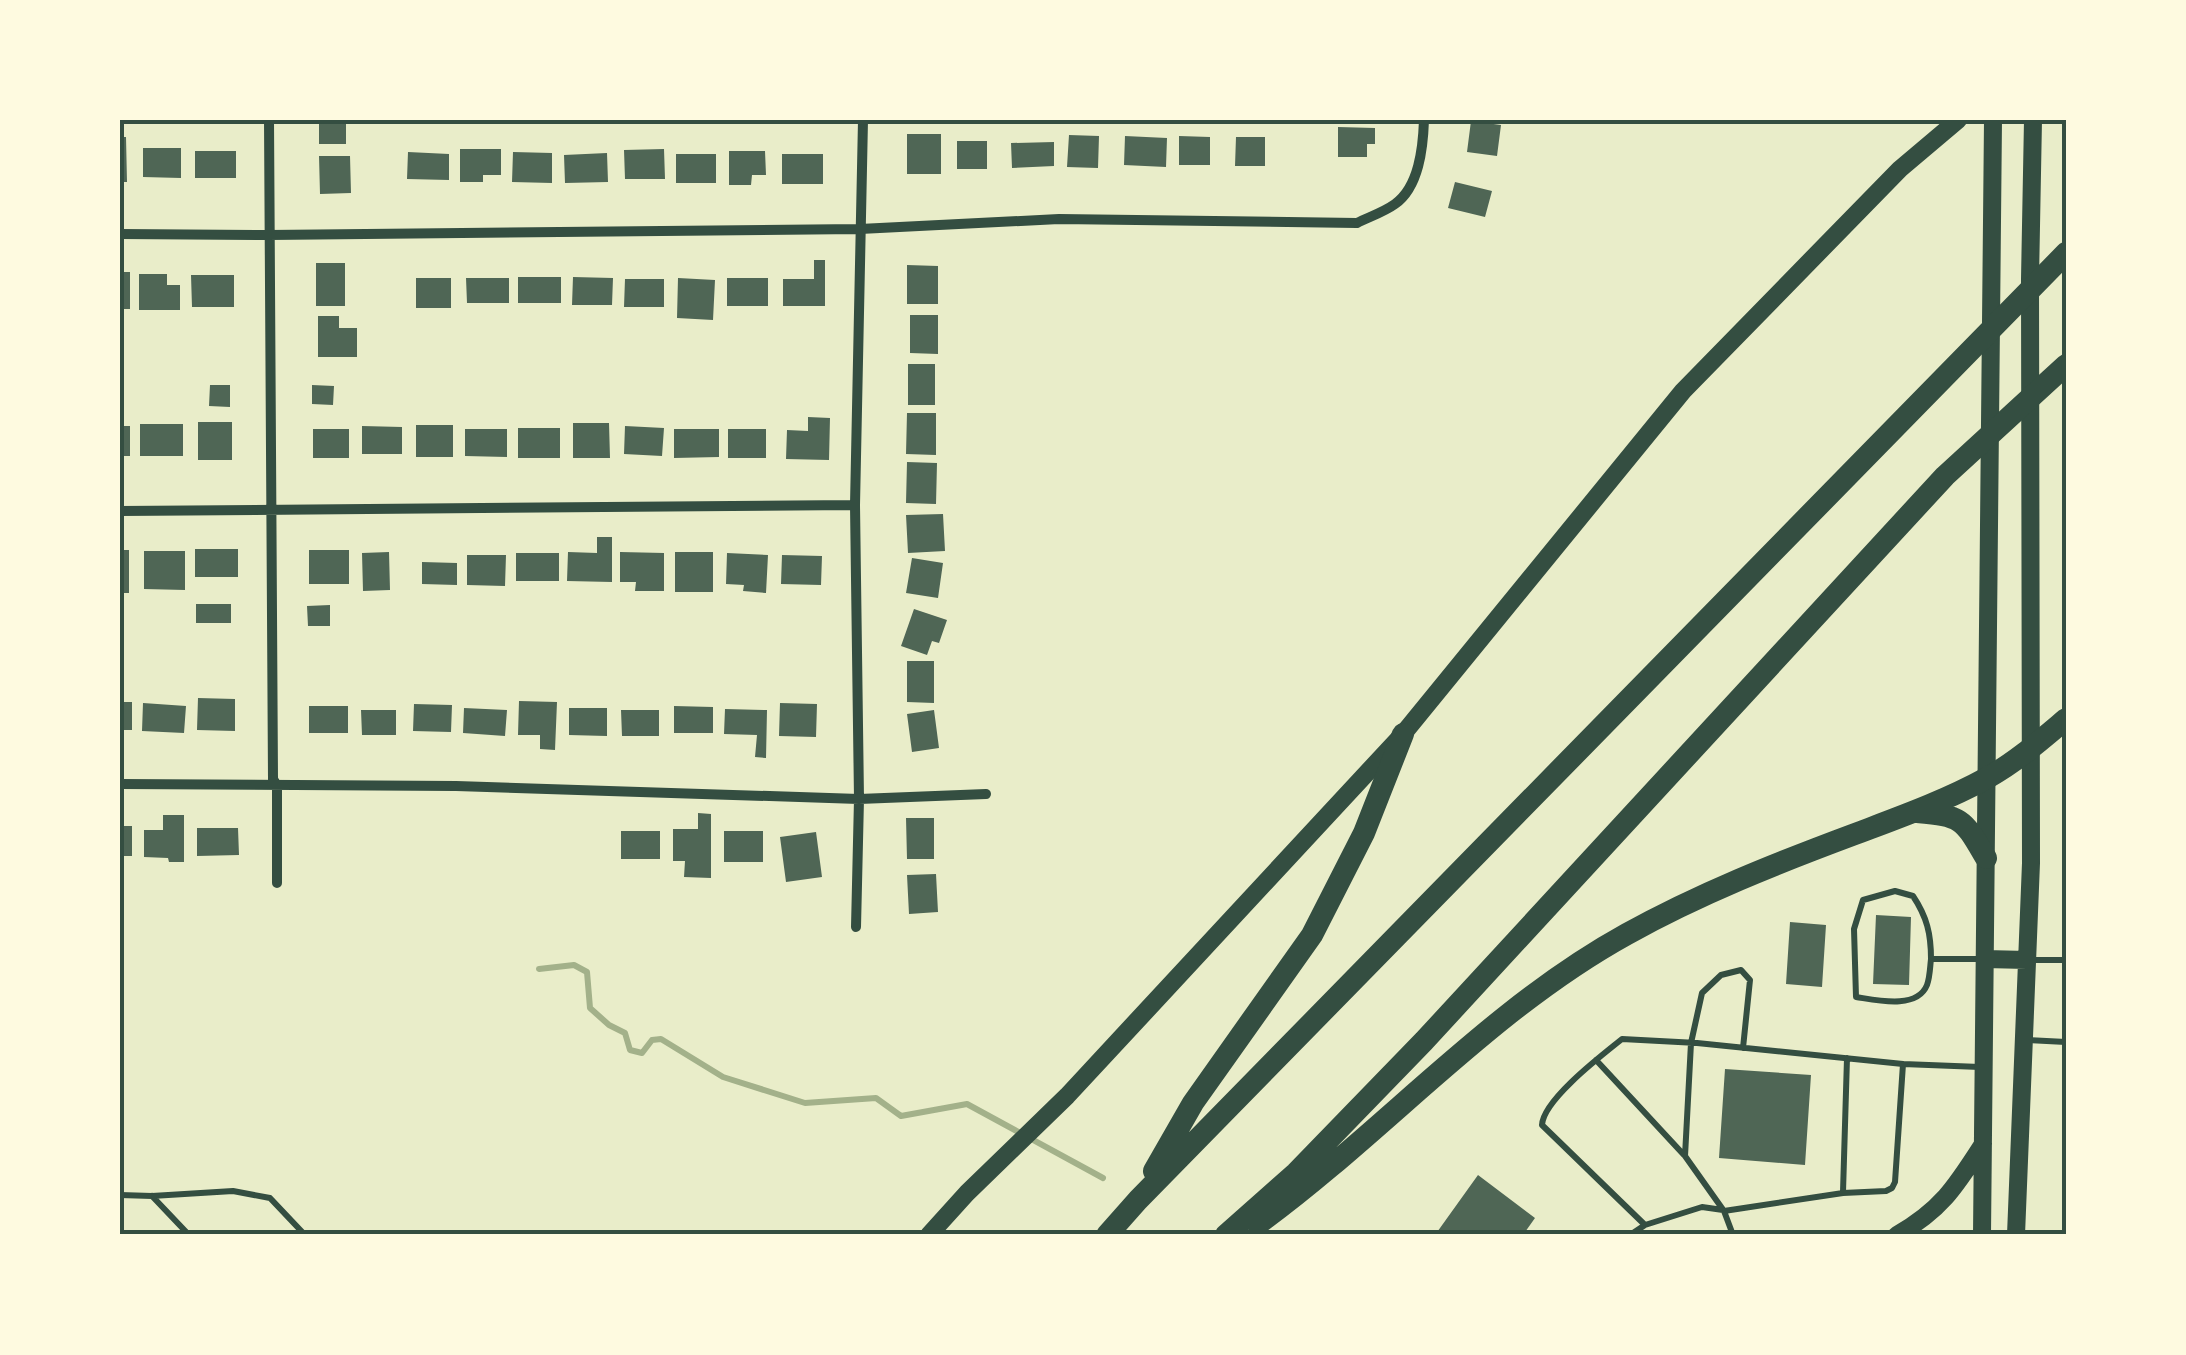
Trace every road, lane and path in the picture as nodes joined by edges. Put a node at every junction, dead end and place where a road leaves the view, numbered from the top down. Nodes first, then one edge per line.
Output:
1 (269, 120) edge
2 (863, 120) edge
3 (1424, 120) edge
4 (1958, 120) edge
5 (1993, 120) edge
6 (2032, 120) edge
7 (860, 229) junction
8 (120, 234) edge
9 (269, 235) junction
10 (2066, 253) edge
11 (2066, 366) edge
12 (855, 505) junction
13 (270, 509) junction
14 (120, 511) edge
15 (2066, 719) edge
16 (1403, 734) junction
17 (2031, 749) junction
18 (1988, 778) junction
19 (120, 784) edge
20 (277, 786) junction
21 (986, 794) dead end
22 (859, 799) junction
23 (1913, 812) junction
24 (1986, 858) junction
25 (277, 884) dead end
26 (856, 927) dead end
27 (1931, 959) junction
28 (1985, 959) junction
29 (2027, 960) junction
30 (2066, 960) edge
31 (2023, 1040) junction
32 (1691, 1042) junction
33 (2066, 1042) edge
34 (1743, 1048) junction
35 (1847, 1058) junction
36 (1596, 1060) junction
37 (1903, 1064) junction
38 (1984, 1067) junction
39 (1983, 1144) junction
40 (1684, 1156) junction
41 (1844, 1192) junction
42 (120, 1195) edge
43 (152, 1196) junction
44 (1138, 1200) junction
45 (1724, 1210) junction
46 (1645, 1225) junction
47 (189, 1235) edge
48 (306, 1235) edge
49 (929, 1235) edge
50 (1106, 1235) edge
51 (1226, 1235) edge
52 (1243, 1235) edge
53 (1630, 1235) edge
54 (1733, 1235) edge
55 (1897, 1235) edge
56 (1982, 1235) edge
57 (2016, 1235) edge

1 - 9 street
2 - 7 street
3 - 7 street
4 - 16 main road
5 - 18 main road
6 - 17 main road
7 - 9 street
7 - 12 street
8 - 9 street
9 - 13 street
10 - 44 highway
11 - 51 highway
12 - 13 street
12 - 22 street
13 - 14 street
13 - 20 street
15 - 17 highway
16 - 44 highway
16 - 49 main road
17 - 18 highway
17 - 29 main road
18 - 23 highway
18 - 24 main road
19 - 20 street
20 - 22 street
20 - 25 street
21 - 22 street
22 - 26 street
23 - 24 highway
23 - 52 highway
24 - 28 main road
27 - 27 lane
27 - 28 lane
28 - 29 main road
28 - 38 main road
29 - 30 lane
29 - 31 main road
31 - 33 lane
31 - 57 main road
32 - 34 lane
32 - 34 lane
32 - 36 lane
32 - 40 lane
34 - 35 lane
35 - 37 lane
35 - 41 lane
36 - 40 lane
36 - 46 lane
37 - 38 lane
37 - 41 lane
38 - 39 main road
39 - 55 main road
39 - 56 main road
40 - 45 lane
41 - 45 lane
42 - 43 lane
43 - 47 lane
43 - 48 lane
44 - 50 highway
45 - 46 lane
45 - 54 lane
46 - 53 lane

